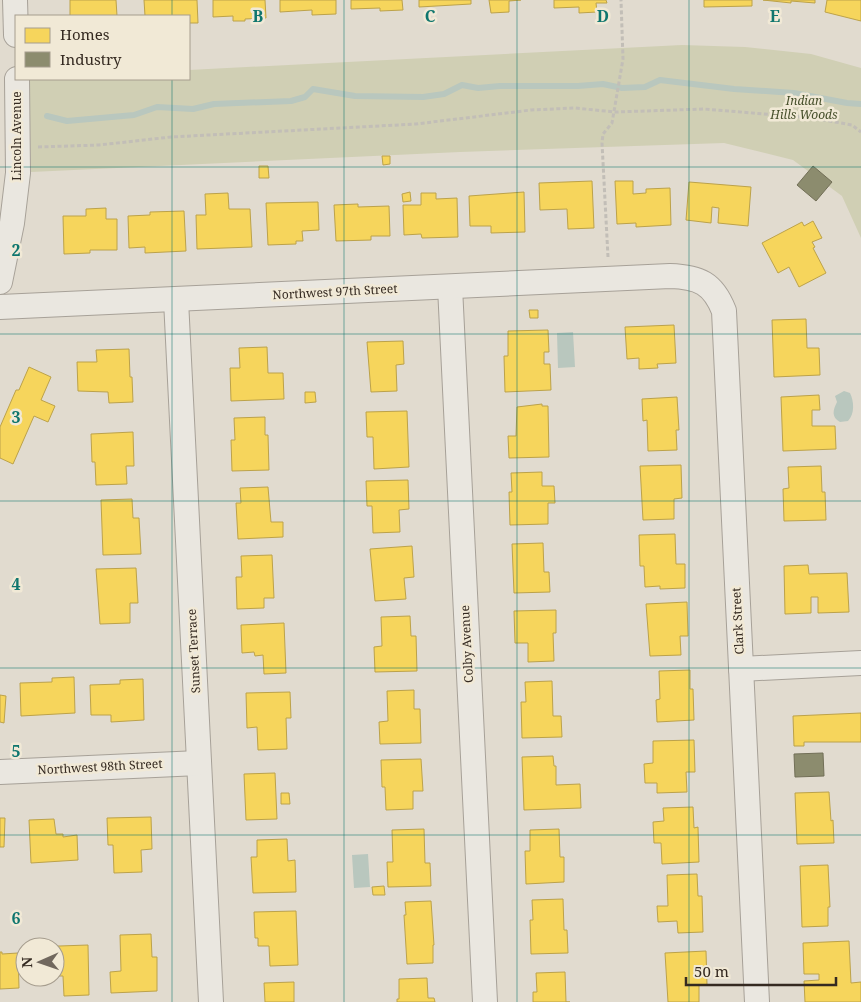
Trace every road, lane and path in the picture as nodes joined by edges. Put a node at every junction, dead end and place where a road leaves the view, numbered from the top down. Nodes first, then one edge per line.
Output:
1 (15, 0) edge
2 (621, 0) edge
3 (15, 15) edge
4 (17, 80) edge
5 (615, 112) junction
6 (861, 132) edge
7 (38, 148) dead end
8 (608, 259) dead end
9 (670, 276) joint
10 (0, 282) edge
11 (450, 287) junction
12 (176, 300) junction
13 (0, 307) edge
14 (861, 664) edge
15 (741, 669) junction
16 (199, 763) junction
17 (0, 772) edge
18 (211, 1002) edge
19 (485, 1002) edge
20 (757, 1002) edge

1 - 3 street
2 - 5 path
4 - 10 street, Lincoln Avenue
5 - 6 path
5 - 7 path
5 - 8 path
9 - 11 street, Northwest 97th Street
9 - 15 street, Clark Street
11 - 12 street, Northwest 97th Street
11 - 19 street, Colby Avenue
12 - 13 street, Northwest 97th Street
12 - 16 street, Sunset Terrace
14 - 15 street
15 - 20 street, Clark Street
16 - 17 street, Northwest 98th Street
16 - 18 street, Sunset Terrace

